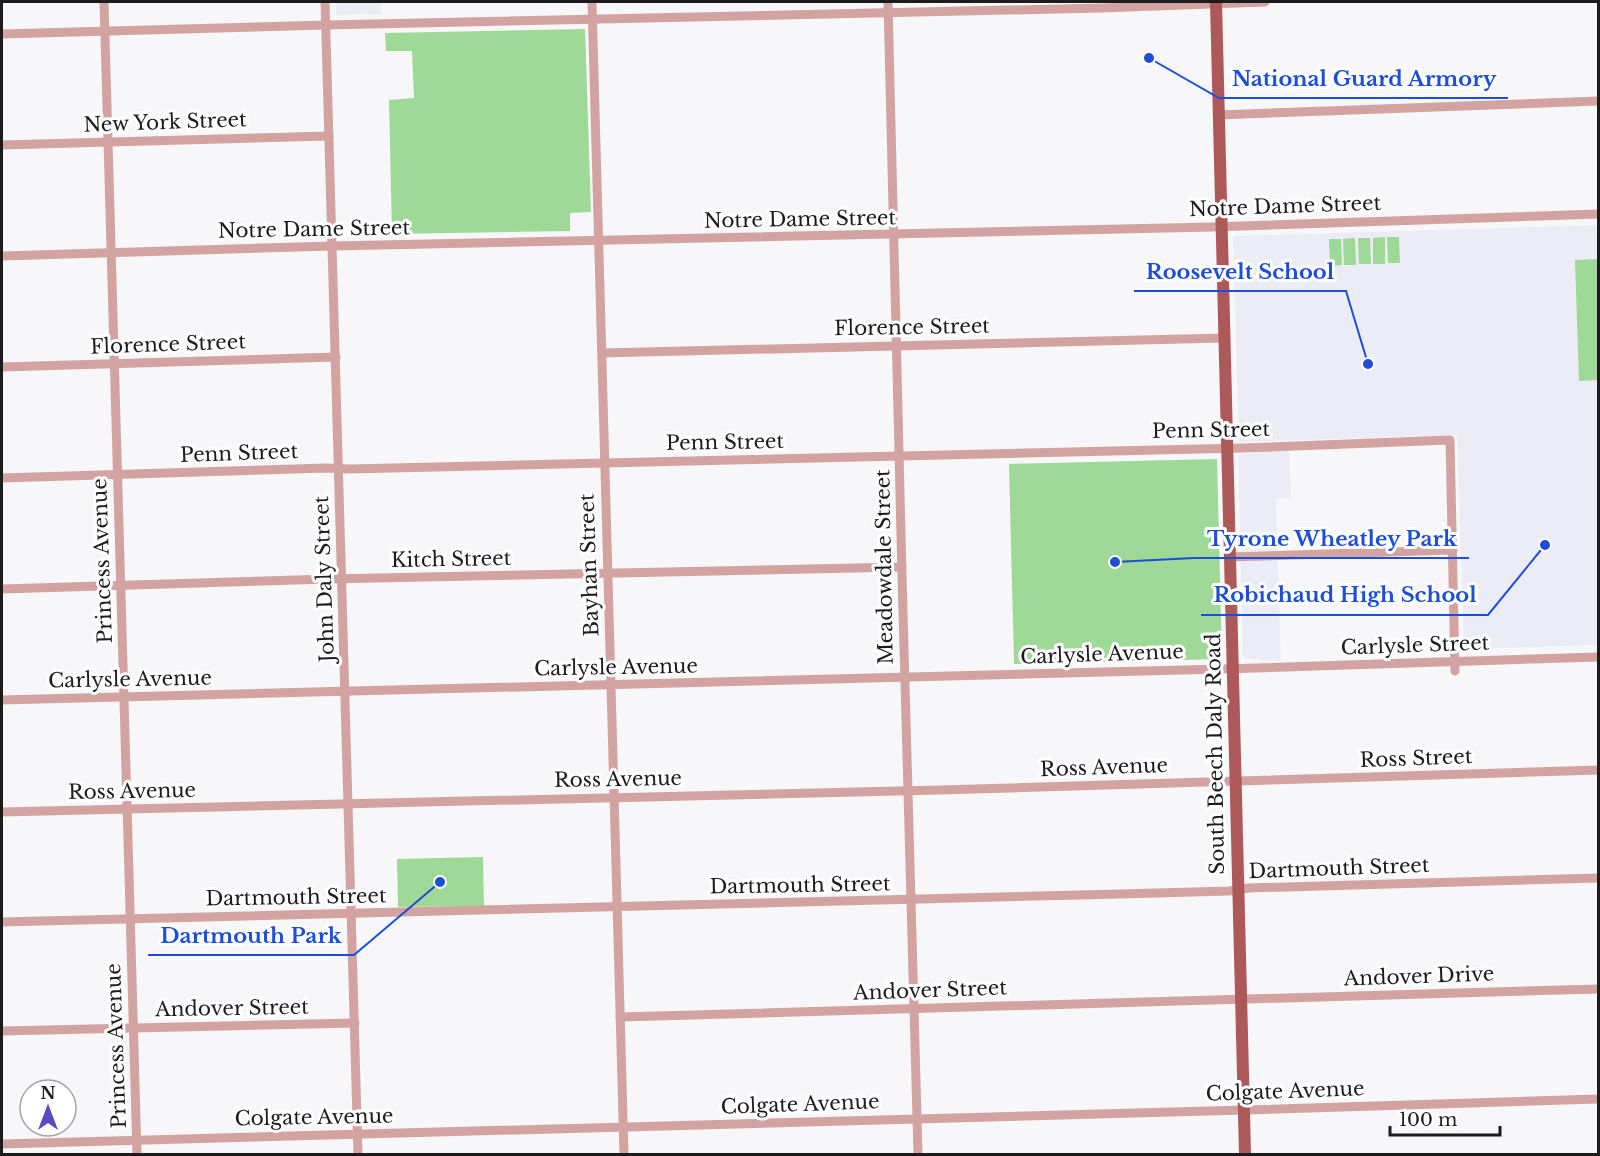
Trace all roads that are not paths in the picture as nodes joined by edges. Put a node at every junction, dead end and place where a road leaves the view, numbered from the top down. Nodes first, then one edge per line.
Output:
1 (104, 2) edge
2 (326, 2) edge
3 (592, 2) edge
4 (888, 2) edge
5 (1265, 2) edge
6 (1216, 3) edge
7 (889, 13) junction
8 (592, 20) junction
9 (326, 25) junction
10 (105, 32) junction
11 (2, 34) edge
12 (1599, 101) edge
13 (1218, 115) junction
14 (329, 136) junction
15 (108, 142) junction
16 (2, 145) edge
17 (1599, 214) edge
18 (1221, 226) junction
19 (894, 235) junction
20 (599, 241) junction
21 (332, 246) junction
22 (111, 253) junction
23 (2, 256) edge
24 (1224, 338) junction
25 (896, 346) junction
26 (602, 353) junction
27 (336, 357) junction
28 (114, 364) junction
29 (2, 367) edge
30 (1227, 448) junction
31 (899, 456) junction
32 (605, 463) junction
33 (339, 469) junction
34 (117, 475) junction
35 (2, 478) edge
36 (1453, 550) junction
37 (1229, 557) junction
38 (902, 567) junction
39 (608, 574) junction
40 (342, 579) junction
41 (120, 586) junction
42 (2, 589) edge
43 (1599, 657) edge
44 (1455, 666) junction
45 (1232, 669) junction
46 (905, 678) junction
47 (611, 685) junction
48 (345, 692) junction
49 (124, 698) junction
50 (2, 700) edge
51 (1599, 770) edge
52 (1235, 782) junction
53 (909, 790) junction
54 (614, 798) junction
55 (349, 804) junction
56 (127, 809) junction
57 (2, 812) edge
58 (1599, 878) edge
59 (1238, 890) junction
60 (912, 900) junction
61 (617, 907) junction
62 (351, 913) junction
63 (130, 918) junction
64 (2, 922) edge
65 (1599, 989) edge
66 (1241, 1000) junction
67 (915, 1009) junction
68 (620, 1017) junction
69 (354, 1023) junction
70 (133, 1028) junction
71 (2, 1031) edge
72 (1599, 1099) edge
73 (1244, 1110) junction
74 (917, 1119) junction
75 (623, 1127) junction
76 (358, 1134) junction
77 (137, 1140) junction
78 (2, 1144) edge
79 (138, 1155) edge
80 (358, 1155) edge
81 (624, 1155) edge
82 (918, 1155) edge
83 (1245, 1155) edge

1 - 10 street, Princess Avenue
2 - 9 street, John Daly Street
3 - 8 street, Bayhan Street
4 - 7 street, Meadowdale Street
5 - 6 street
6 - 7 street
6 - 13 main road, South Beech Daly Road
7 - 8 street
7 - 19 street, Meadowdale Street
8 - 9 street
8 - 20 street, Bayhan Street
9 - 10 street
9 - 14 street, John Daly Street
10 - 11 street
10 - 15 street, Princess Avenue
12 - 13 street
13 - 18 main road, South Beech Daly Road
14 - 15 street, New York Street
14 - 21 street, John Daly Street
15 - 16 street, New York Street
15 - 22 street, Princess Avenue
17 - 18 street, Notre Dame Street
18 - 19 street, Notre Dame Street
18 - 24 main road, South Beech Daly Road
19 - 20 street, Notre Dame Street
19 - 25 street, Meadowdale Street
20 - 21 street, Notre Dame Street
20 - 26 street, Bayhan Street
21 - 22 street, Notre Dame Street
21 - 27 street, John Daly Street
22 - 23 street, Notre Dame Street
22 - 28 street, Princess Avenue
24 - 25 street, Florence Street
24 - 30 main road, South Beech Daly Road
25 - 26 street, Florence Street
25 - 31 street, Meadowdale Street
26 - 32 street, Bayhan Street
27 - 28 street, Florence Street
27 - 33 street, John Daly Street
28 - 29 street, Florence Street
28 - 34 street, Princess Avenue
30 - 31 street, Penn Street
30 - 36 street, Penn Street
30 - 37 main road, South Beech Daly Road
31 - 32 street, Penn Street
31 - 38 street, Meadowdale Street
32 - 33 street, Penn Street
32 - 39 street, Bayhan Street
33 - 34 street, Penn Street
33 - 40 street, John Daly Street
34 - 35 street, Penn Street
34 - 41 street, Princess Avenue
36 - 37 street
36 - 44 street
37 - 45 main road, South Beech Daly Road
38 - 39 street, Kitch Street
38 - 46 street, Meadowdale Street
39 - 40 street, Kitch Street
39 - 47 street, Bayhan Street
40 - 41 street, Kitch Street
40 - 48 street, John Daly Street
41 - 42 street, Kitch Street
41 - 49 street, Princess Avenue
43 - 44 street, Carlysle Street
44 - 45 street, Carlysle Street
45 - 46 street, Carlysle Avenue
45 - 52 main road, South Beech Daly Road
46 - 47 street, Carlysle Avenue
46 - 53 street, Meadowdale Street
47 - 48 street, Carlysle Avenue
47 - 54 street, Bayhan Street
48 - 49 street, Carlysle Avenue
48 - 55 street, John Daly Street
49 - 50 street, Carlysle Avenue
49 - 56 street, Princess Avenue
51 - 52 street, Ross Street
52 - 53 street, Ross Avenue
52 - 59 main road, South Beech Daly Road
53 - 54 street, Ross Avenue
53 - 60 street, Meadowdale Street
54 - 55 street, Ross Avenue
54 - 61 street, Bayhan Street
55 - 56 street, Ross Avenue
55 - 62 street, John Daly Street
56 - 57 street, Ross Avenue
56 - 63 street, Princess Avenue
58 - 59 street, Dartmouth Street
59 - 60 street, Dartmouth Street
59 - 66 main road, South Beech Daly Road
60 - 61 street, Dartmouth Street
60 - 67 street, Meadowdale Street
61 - 62 street, Dartmouth Street
61 - 68 street, Bayhan Street
62 - 63 street, Dartmouth Street
62 - 69 street, John Daly Street
63 - 64 street, Dartmouth Street
63 - 70 street, Princess Avenue
65 - 66 street, Andover Drive
66 - 67 street, Andover Street
66 - 73 main road, South Beech Daly Road
67 - 68 street, Andover Street
67 - 74 street, Meadowdale Street
68 - 75 street, Bayhan Street
69 - 70 street, Andover Street
69 - 76 street, John Daly Street
70 - 71 street, Andover Street
70 - 77 street, Princess Avenue
72 - 73 street, Colgate Avenue
73 - 74 street, Colgate Avenue
73 - 83 main road, South Beech Daly Road
74 - 75 street, Colgate Avenue
74 - 82 street, Meadowdale Street
75 - 76 street, Colgate Avenue
75 - 81 street, Bayhan Street
76 - 77 street, Colgate Avenue
76 - 80 street, John Daly Street
77 - 78 street, Colgate Avenue
77 - 79 street, Princess Avenue

